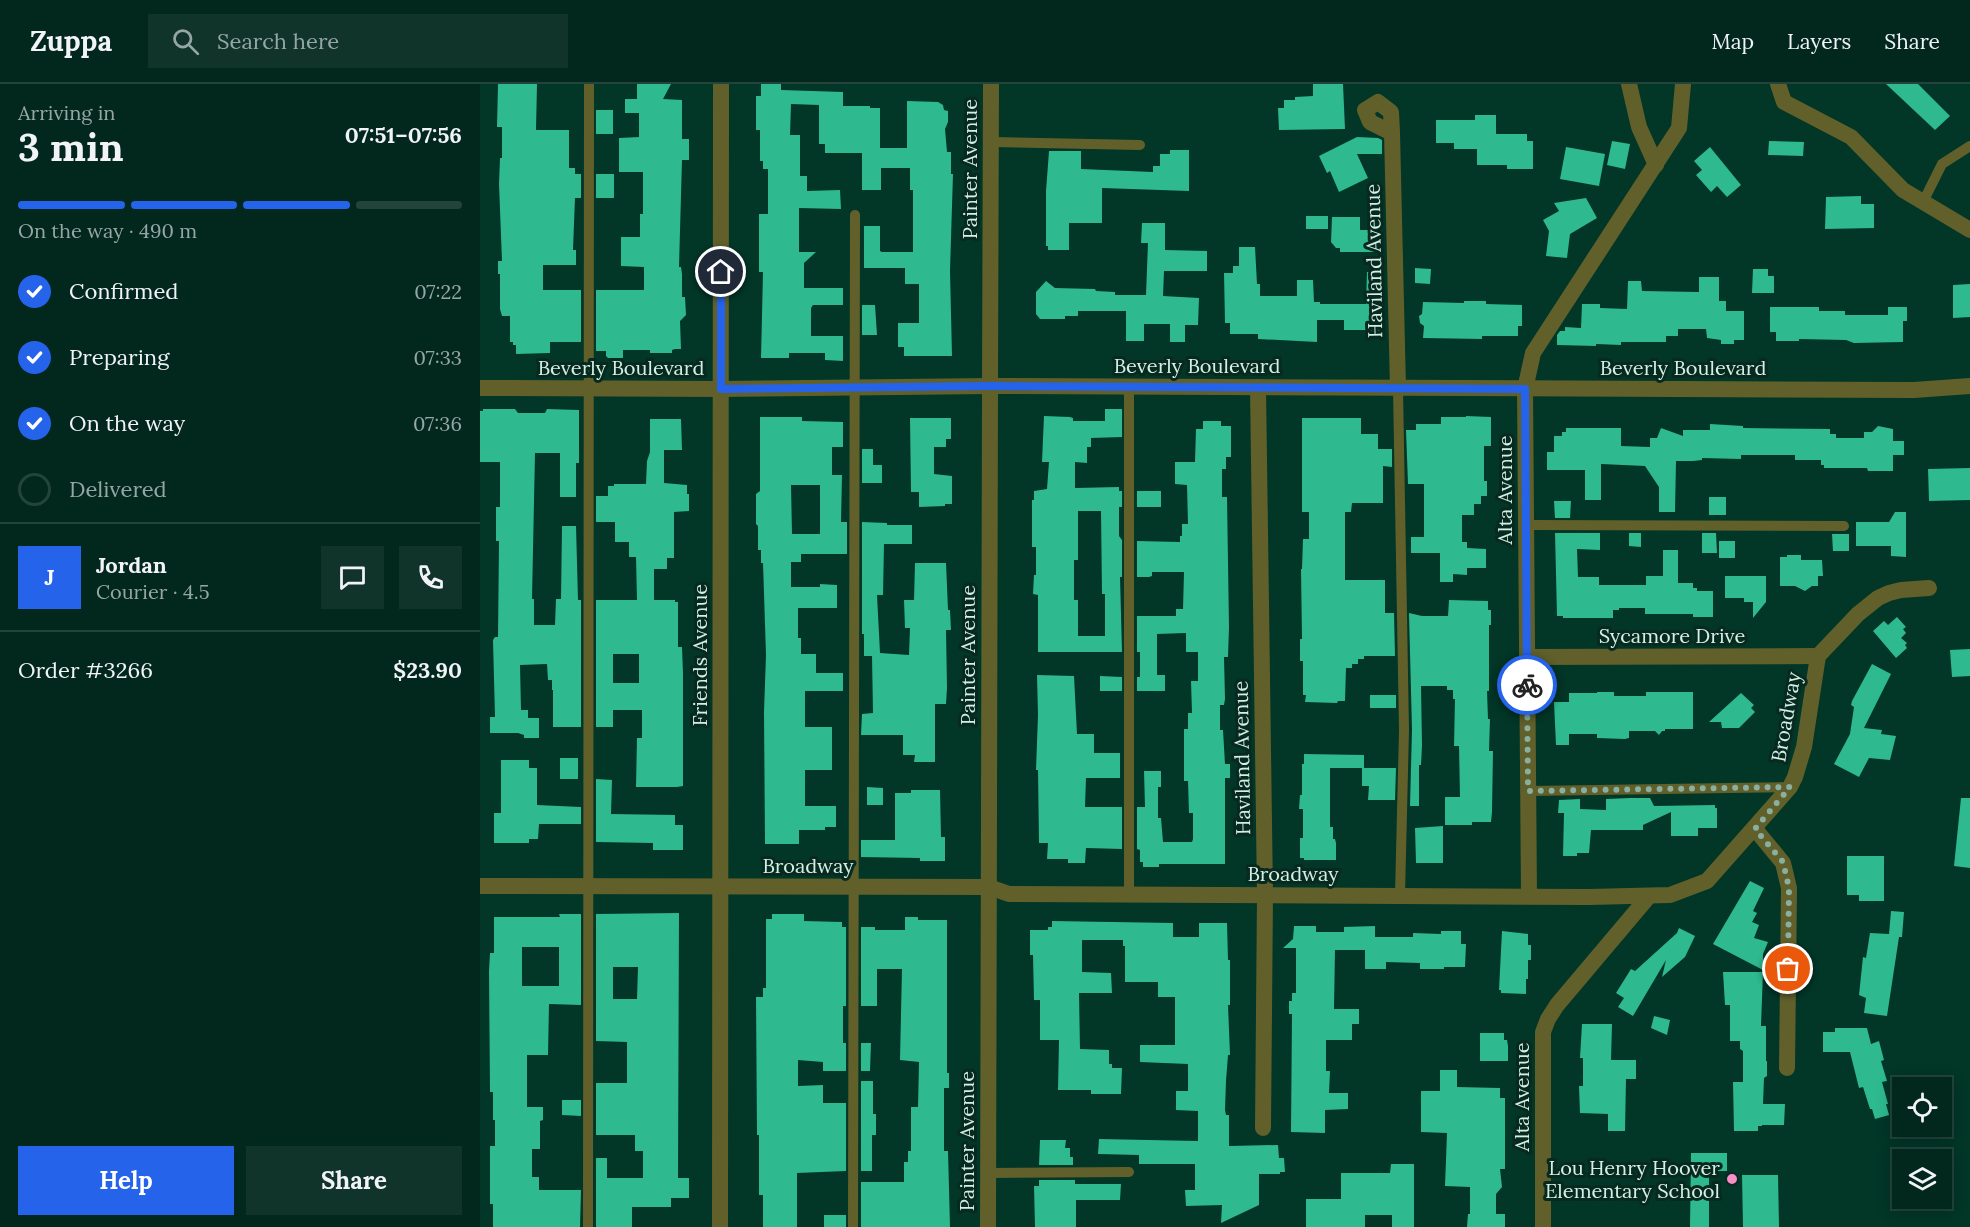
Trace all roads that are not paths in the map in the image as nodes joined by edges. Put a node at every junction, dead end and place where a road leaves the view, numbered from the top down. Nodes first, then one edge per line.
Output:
1 (589, 84) edge
2 (721, 84) edge
3 (991, 84) edge
4 (1629, 84) edge
5 (1683, 84) edge
6 (1778, 84) edge
7 (1392, 133) dead end
8 (991, 142) junction
9 (1140, 145) dead end
10 (1970, 146) edge
11 (1656, 165) junction
12 (1923, 202) junction
13 (855, 215) dead end
14 (1970, 230) edge
15 (990, 386) junction
16 (1970, 386) edge
17 (855, 387) junction
18 (1129, 387) junction
19 (1258, 387) junction
20 (480, 388) edge
21 (590, 388) junction
22 (1398, 388) junction
23 (721, 389) junction
24 (1525, 389) junction
25 (1526, 525) junction
26 (1844, 526) dead end
27 (1929, 588) dead end
28 (1818, 656) junction
29 (1527, 657) junction
30 (1790, 787) junction
31 (1528, 791) junction
32 (1755, 829) junction
33 (480, 886) edge
34 (587, 886) junction
35 (721, 886) junction
36 (853, 887) junction
37 (989, 887) junction
38 (1130, 894) junction
39 (1265, 895) junction
40 (1400, 895) junction
41 (1529, 896) junction
42 (1649, 896) junction
43 (1786, 1068) dead end
44 (1263, 1128) dead end
45 (1129, 1172) dead end
46 (988, 1173) junction
47 (588, 1227) edge
48 (720, 1227) edge
49 (853, 1227) edge
50 (988, 1227) edge
51 (1543, 1227) edge

1 - 21 lane
2 - 23 street, Friends Avenue
3 - 8 street, Painter Avenue
4 - 11 street
5 - 11 street, Alta Avenue
6 - 12 street
7 - 22 street, Haviland Avenue
8 - 9 lane
8 - 15 street, Painter Avenue
10 - 12 lane
11 - 24 street, Alta Avenue
12 - 14 street
13 - 17 lane
15 - 17 street, Beverly Boulevard
15 - 18 street, Beverly Boulevard
15 - 37 street, Painter Avenue
16 - 24 street, Beverly Boulevard
17 - 23 street, Beverly Boulevard
17 - 36 lane
18 - 19 street, Beverly Boulevard
18 - 38 lane
19 - 22 street, Beverly Boulevard
19 - 39 street, Haviland Avenue
20 - 21 street, Beverly Boulevard
21 - 23 street, Beverly Boulevard
21 - 34 lane
22 - 24 street, Beverly Boulevard
22 - 40 lane
23 - 35 street, Friends Avenue
24 - 25 street, Alta Avenue
25 - 26 lane
25 - 29 street, Alta Avenue
27 - 28 street, Broadway
28 - 29 street, Sycamore Drive
28 - 30 street, Broadway
29 - 31 street, Alta Avenue
30 - 31 lane
30 - 32 street, Broadway
31 - 41 street, Alta Avenue
32 - 42 street, Broadway
32 - 43 street
33 - 34 street, Broadway
34 - 35 street, Broadway
34 - 47 lane
35 - 36 street, Broadway
35 - 48 street, Friends Avenue
36 - 37 street, Broadway
36 - 49 lane
37 - 38 street, Broadway
37 - 46 street, Painter Avenue
38 - 39 street, Broadway
39 - 40 street, Broadway
39 - 44 street, Haviland Avenue
40 - 41 street, Broadway
41 - 42 street, Broadway
42 - 51 street, Alta Avenue
45 - 46 lane
46 - 50 street, Painter Avenue

